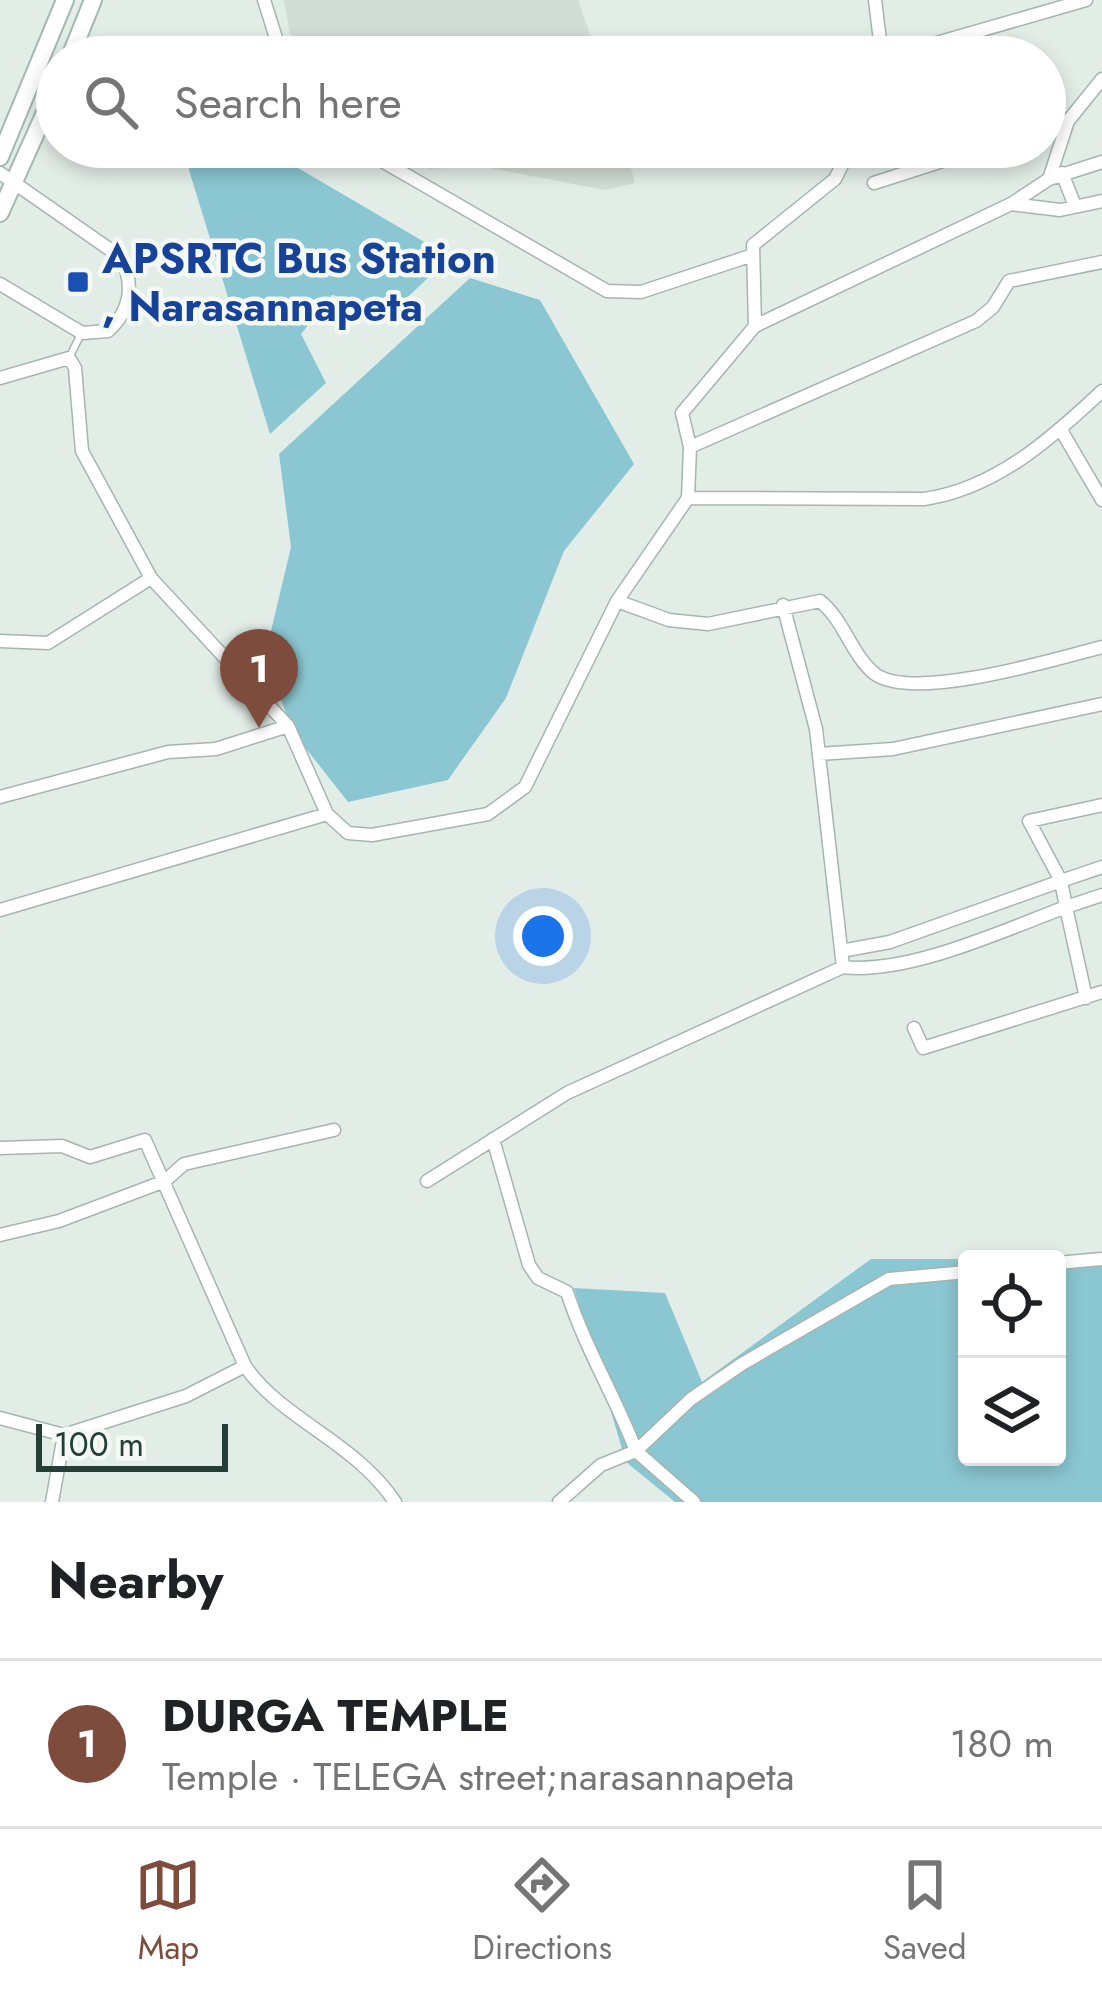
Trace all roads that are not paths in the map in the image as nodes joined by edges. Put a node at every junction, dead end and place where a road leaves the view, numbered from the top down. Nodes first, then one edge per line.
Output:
1 (64, 0) edge
2 (92, 0) edge
3 (264, 0) edge
4 (875, 0) edge
5 (1086, 0) edge
6 (46, 36) edge
7 (78, 36) edge
8 (275, 36) edge
9 (881, 36) edge
10 (959, 36) edge
11 (36, 56) edge
12 (1102, 79) edge
13 (7, 115) edge
14 (1068, 121) joint
15 (36, 125) edge
16 (1066, 130) edge
17 (0, 158) edge
18 (1102, 162) edge
19 (394, 168) edge
20 (840, 168) edge
21 (921, 168) edge
22 (1058, 168) edge
23 (1056, 176) junction
24 (7, 178) edge
25 (874, 183) dead end
26 (1102, 201) edge
27 (1012, 204) junction
28 (1076, 206) junction
29 (0, 213) edge
30 (750, 256) junction
31 (1102, 262) edge
32 (0, 284) edge
33 (755, 326) junction
34 (82, 332) junction
35 (69, 358) junction
36 (0, 378) edge
37 (1102, 391) edge
38 (1061, 430) junction
39 (690, 447) junction
40 (1096, 484) edge
41 (688, 498) junction
42 (1102, 500) edge
43 (152, 578) junction
44 (617, 601) junction
45 (783, 605) junction
46 (0, 641) edge
47 (1102, 647) edge
48 (1102, 704) edge
49 (288, 726) junction
50 (819, 754) junction
51 (0, 797) edge
52 (1102, 805) edge
53 (328, 814) junction
54 (1102, 867) edge
55 (1061, 881) junction
56 (1102, 896) edge
57 (1066, 907) junction
58 (0, 910) edge
59 (841, 951) junction
60 (843, 967) junction
61 (1102, 992) edge
62 (1086, 998) junction
63 (914, 1028) dead end
64 (334, 1130) dead end
65 (493, 1139) junction
66 (0, 1148) edge
67 (427, 1180) dead end
68 (165, 1181) junction
69 (0, 1235) edge
70 (1102, 1259) edge
71 (1066, 1262) edge
72 (958, 1273) edge
73 (245, 1366) junction
74 (0, 1418) edge
75 (64, 1435) junction
76 (636, 1451) junction
77 (52, 1502) edge
78 (395, 1502) edge
79 (559, 1502) edge
80 (694, 1502) edge

1 - 6 main road
2 - 7 main road
3 - 8 street
4 - 9 street
5 - 10 street
11 - 13 main road
12 - 14 street
13 - 17 main road
14 - 16 street
15 - 24 main road
18 - 23 street
19 - 30 street
20 - 30 street
21 - 25 street
22 - 23 street
23 - 27 street
23 - 28 street
24 - 29 main road
24 - 34 street
26 - 28 street
27 - 28 street
27 - 33 street
30 - 33 street
31 - 39 street
32 - 34 street
33 - 39 street
34 - 35 lane
35 - 36 street
35 - 43 street
37 - 38 street
38 - 40 street
38 - 41 street
39 - 41 street
40 - 42 street
41 - 44 street
43 - 46 street
43 - 49 street
44 - 45 street
44 - 53 street
45 - 47 street
45 - 50 street
48 - 50 street
49 - 51 street
49 - 53 street
50 - 59 street
52 - 55 street
53 - 58 street
54 - 55 street
55 - 57 street
55 - 59 street
56 - 57 street
57 - 60 street
57 - 62 street
59 - 60 street
60 - 65 street
61 - 62 street
62 - 63 street
64 - 68 street
65 - 67 street
65 - 76 street
66 - 68 street
68 - 69 street
68 - 73 street
70 - 71 street
72 - 76 street
73 - 75 street
73 - 78 street
74 - 75 street
75 - 77 street
76 - 79 street
76 - 80 street

